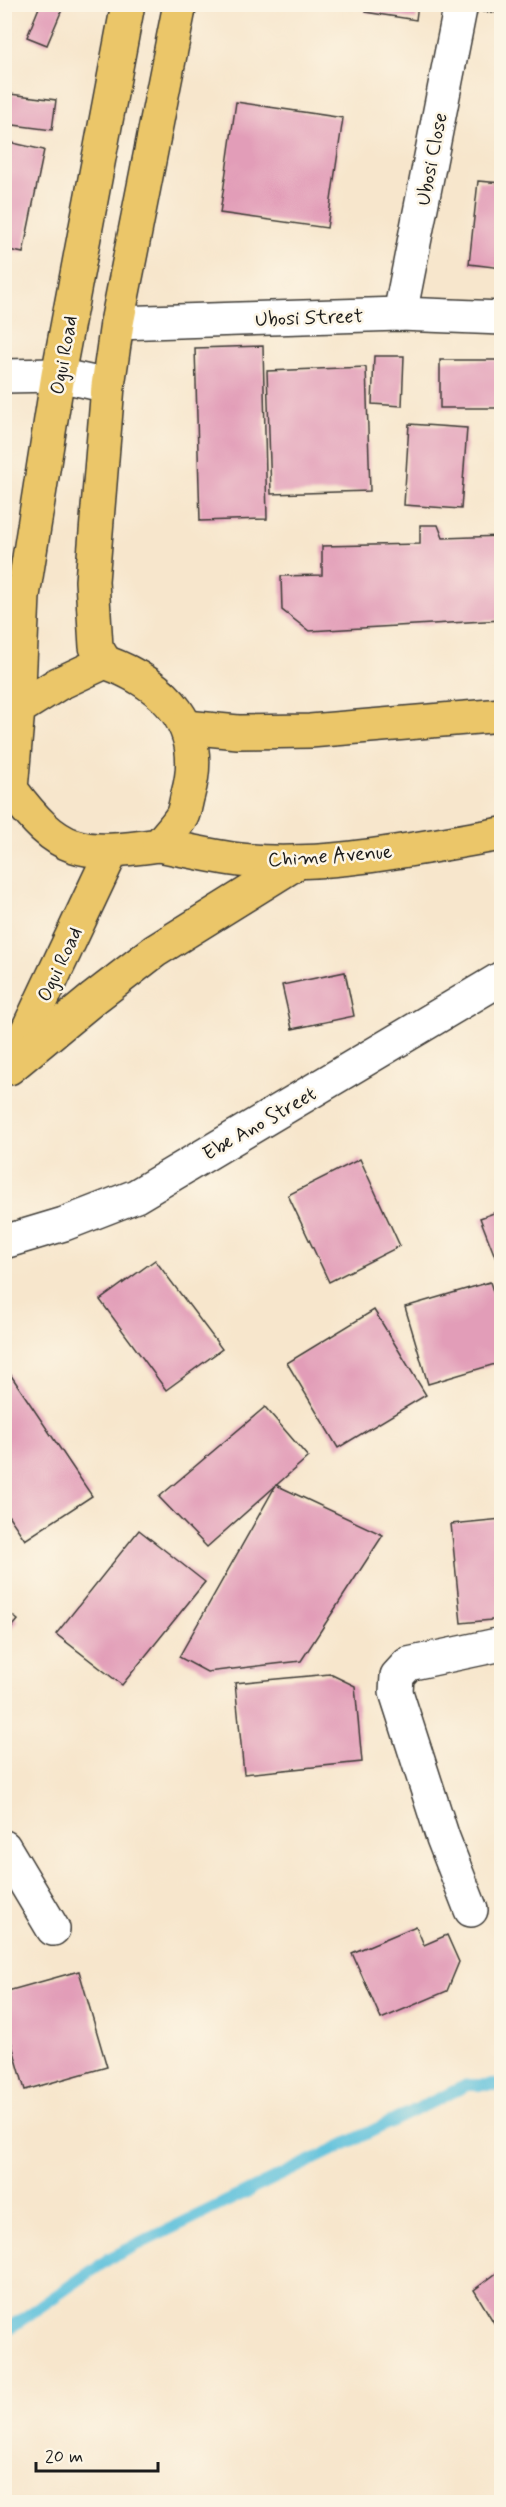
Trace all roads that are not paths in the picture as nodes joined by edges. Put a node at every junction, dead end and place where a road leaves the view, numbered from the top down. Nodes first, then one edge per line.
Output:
1 (128, 4) edge
2 (180, 4) edge
3 (461, 4) edge
4 (400, 314) junction
5 (501, 318) edge
6 (117, 323) junction
7 (58, 375) junction
8 (4, 376) edge
9 (108, 386) junction
10 (105, 662) junction
11 (18, 709) junction
12 (501, 715) edge
13 (186, 727) junction
14 (8, 799) edge
15 (501, 834) edge
16 (159, 845) junction
17 (112, 851) junction
18 (298, 862) junction
19 (501, 978) edge
20 (7, 1072) edge
21 (4, 1242) edge
22 (501, 1644) edge
23 (4, 1847) edge
24 (471, 1910) dead end
25 (53, 1929) dead end

1 - 7 main road, Ogui Road
2 - 6 main road
3 - 4 street, Ubosi Close
4 - 5 street, Ubosi Street
4 - 6 street, Ubosi Street
6 - 9 main road
7 - 8 street
7 - 9 street
7 - 11 main road, Ogui Road
9 - 10 main road
10 - 11 main road
10 - 13 main road
11 - 14 main road
12 - 13 main road
13 - 16 main road
14 - 17 main road
15 - 18 main road, Chime Avenue
16 - 17 main road
16 - 18 main road, Chime Avenue
17 - 20 main road, Ogui Road
18 - 20 main road
19 - 21 street, Ebe Ano Street
22 - 24 street
23 - 25 street

